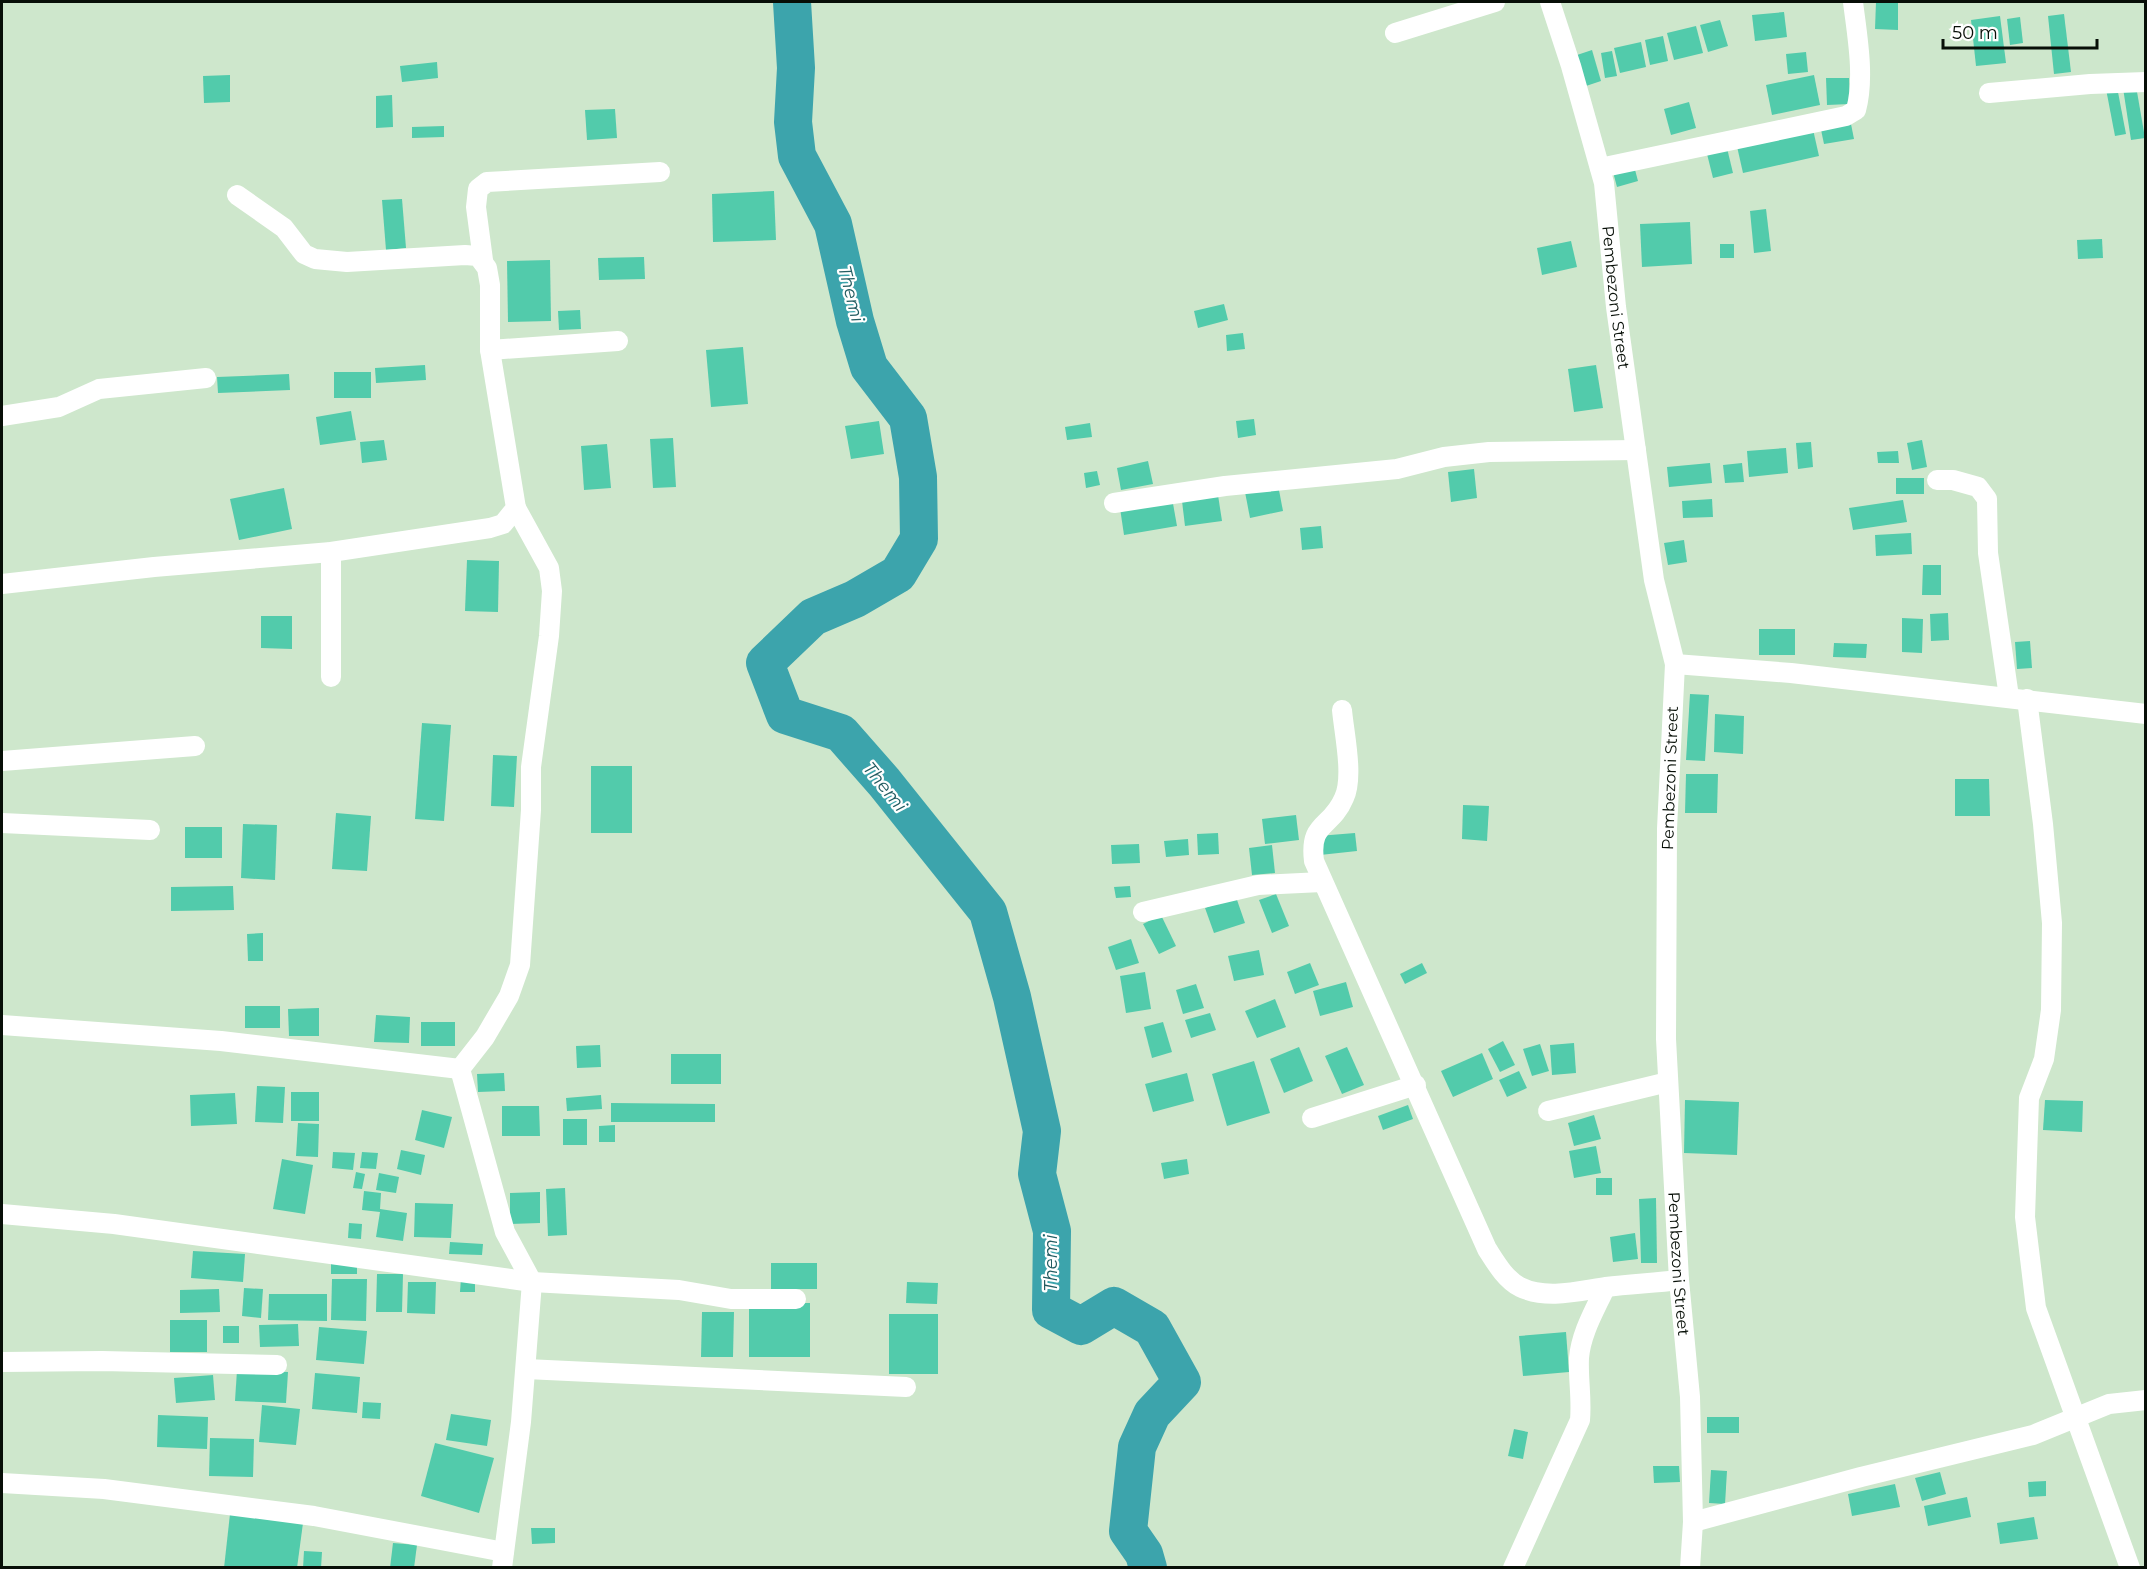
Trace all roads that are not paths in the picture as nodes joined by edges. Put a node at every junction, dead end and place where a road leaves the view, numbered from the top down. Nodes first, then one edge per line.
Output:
1 (1496, 2) edge
2 (1550, 2) edge
3 (1853, 2) edge
4 (1395, 33) dead end
5 (2145, 82) edge
6 (1989, 93) dead end
7 (1600, 168) junction
8 (660, 172) dead end
9 (237, 195) dead end
10 (483, 260) junction
11 (618, 341) dead end
12 (490, 350) junction
13 (206, 378) dead end
14 (2, 416) edge
15 (1636, 450) junction
16 (1937, 480) dead end
17 (1114, 503) dead end
18 (516, 508) junction
19 (331, 552) junction
20 (2, 584) edge
21 (1675, 664) junction
22 (331, 677) dead end
23 (2018, 698) junction
24 (1342, 710) dead end
25 (2145, 714) edge
26 (195, 746) dead end
27 (2, 762) edge
28 (2, 822) edge
29 (150, 830) dead end
30 (1322, 882) junction
31 (1143, 912) dead end
32 (2, 1025) edge
33 (460, 1069) junction
34 (1668, 1082) junction
35 (1416, 1084) junction
36 (1548, 1111) dead end
37 (1312, 1118) dead end
38 (2, 1214) edge
39 (1679, 1280) junction
40 (532, 1282) junction
41 (1605, 1288) junction
42 (796, 1299) dead end
43 (2, 1362) edge
44 (277, 1365) dead end
45 (525, 1369) junction
46 (906, 1386) dead end
47 (2145, 1400) edge
48 (2075, 1419) junction
49 (2, 1484) edge
50 (1693, 1522) junction
51 (503, 1560) edge
52 (1513, 1568) edge
53 (1690, 1568) edge
54 (2130, 1568) edge

1 - 4 street
2 - 7 street, Pembezoni Street
3 - 7 street
5 - 6 street
7 - 15 street, Pembezoni Street
8 - 10 street
9 - 10 street
10 - 12 street
11 - 12 street
12 - 18 street
13 - 14 street
15 - 17 street
15 - 21 street, Pembezoni Street
16 - 23 street
18 - 19 street
18 - 33 street
19 - 20 street
19 - 22 street
21 - 23 street
21 - 34 street, Pembezoni Street
23 - 25 street
23 - 48 street
24 - 30 street
26 - 27 street
28 - 29 street
30 - 31 street
30 - 35 street
32 - 33 street
33 - 40 street
34 - 36 street
34 - 39 street, Pembezoni Street
35 - 37 street
35 - 41 street
38 - 40 street
39 - 41 street
39 - 50 street, Pembezoni Street
40 - 42 street
40 - 45 street
41 - 52 street
43 - 44 street
45 - 46 street
45 - 51 street
47 - 48 street
48 - 50 street
48 - 54 street
49 - 51 street
50 - 53 street, Pembezoni Street

